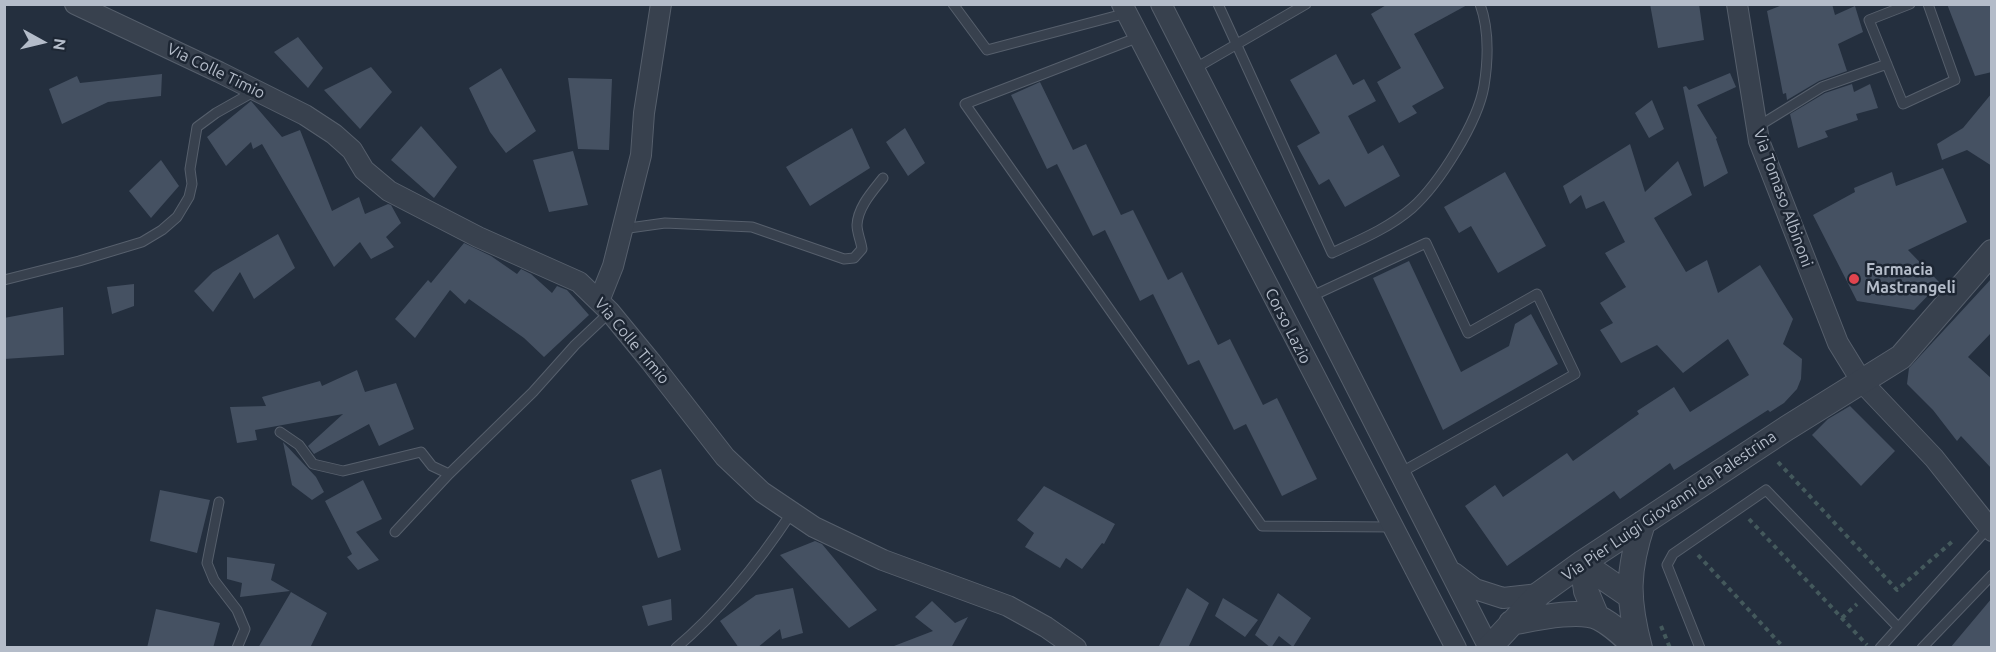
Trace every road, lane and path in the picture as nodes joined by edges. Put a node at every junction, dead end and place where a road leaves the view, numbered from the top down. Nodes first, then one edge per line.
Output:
1 (75, 4) edge
2 (661, 4) edge
3 (953, 4) edge
4 (1161, 4) edge
5 (1218, 4) edge
6 (1306, 4) edge
7 (1480, 4) edge
8 (1737, 4) edge
9 (1910, 4) edge
10 (1928, 4) edge
11 (1124, 9) edge
12 (1138, 37) junction
13 (1237, 44) junction
14 (1887, 64) junction
15 (1194, 69) junction
16 (256, 90) junction
17 (1756, 127) junction
18 (883, 178) dead end
19 (622, 229) junction
20 (1992, 252) edge
21 (4, 280) edge
22 (1310, 297) junction
23 (604, 307) junction
24 (1862, 382) junction
25 (280, 432) dead end
26 (1778, 462) dead end
27 (1401, 473) junction
28 (449, 474) junction
29 (219, 502) dead end
30 (1739, 508) junction
31 (792, 512) junction
32 (1643, 523) junction
33 (1986, 525) edge
34 (1392, 527) junction
35 (395, 532) dead end
36 (1687, 543) junction
37 (1582, 563) junction
38 (1449, 569) junction
39 (1992, 575) edge
40 (1539, 594) junction
41 (1630, 596) junction
42 (1597, 617) junction
43 (1511, 623) junction
44 (1898, 627) junction
45 (237, 648) edge
46 (675, 648) edge
47 (1076, 648) edge
48 (1456, 648) edge
49 (1489, 648) edge
50 (1638, 648) edge
51 (1700, 648) edge
52 (1784, 648) edge
53 (1868, 648) edge
54 (1881, 648) edge
55 (1922, 648) edge

1 - 16 street, Via Colle Timio
2 - 19 street
3 - 11 lane
4 - 15 street, Corso Lazio
5 - 13 lane
6 - 13 lane
7 - 13 lane
8 - 17 street, Via Tomaso Albinoni
9 - 14 lane
10 - 14 lane
11 - 12 street, Corso Lazio
12 - 34 street, Corso Lazio
12 - 34 lane
13 - 15 lane
14 - 17 lane
15 - 22 street, Corso Lazio
16 - 21 lane
16 - 23 street, Via Colle Timio
17 - 24 street, Via Tomaso Albinoni
18 - 19 lane
19 - 23 street
20 - 24 street, Via Pier Luigi Giovanni da Palestrina
22 - 27 street, Corso Lazio
22 - 27 lane
23 - 28 lane
23 - 31 street, Via Colle Timio
24 - 32 street, Via Pier Luigi Giovanni da Palestrina
24 - 33 street, Via Tomaso Albinoni
25 - 28 lane
26 - 33 path
27 - 38 street, Corso Lazio
28 - 35 lane
29 - 45 lane
30 - 36 lane
30 - 44 lane
30 - 53 path
31 - 46 lane
31 - 47 street, Via Colle Timio
32 - 37 street, Via Pier Luigi Giovanni da Palestrina
32 - 41 street
33 - 44 lane
34 - 48 street, Corso Lazio
36 - 51 lane
36 - 52 path
37 - 40 street, Via Pier Luigi Giovanni da Palestrina
37 - 41 street
37 - 42 street
38 - 40 street, Corso Lazio
38 - 49 street, Corso Lazio
39 - 55 lane
40 - 43 street, Via Pier Luigi Giovanni da Palestrina
41 - 50 street
42 - 43 street
42 - 50 street
43 - 49 street, Via Pier Luigi Giovanni da Palestrina
44 - 54 lane

